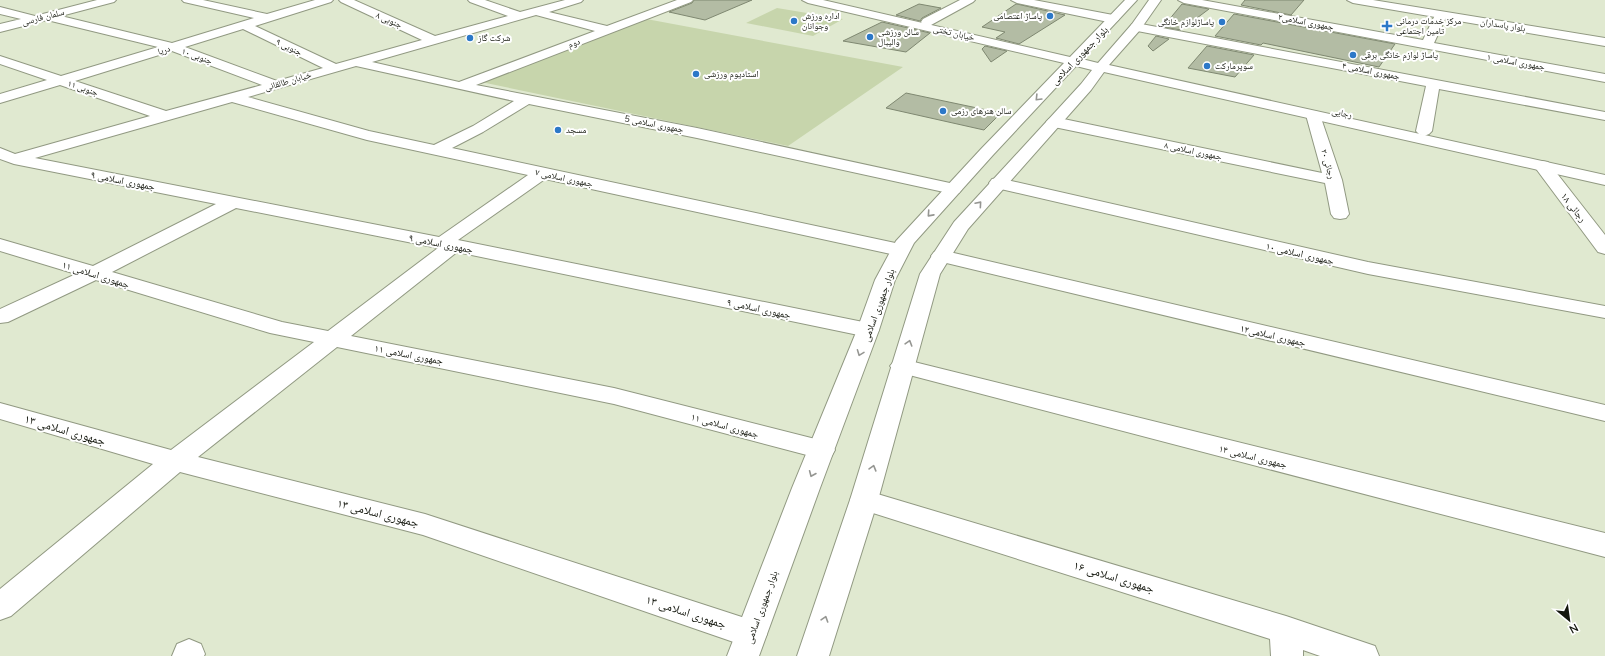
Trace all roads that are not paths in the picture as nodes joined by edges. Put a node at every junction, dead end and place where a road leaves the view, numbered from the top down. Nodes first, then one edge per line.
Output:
1 (110, 0) edge
2 (188, 0) edge
3 (327, 0) edge
4 (345, 0) edge
5 (474, 0) edge
6 (577, 0) edge
7 (687, 0) edge
8 (808, 0) edge
9 (834, 0) edge
10 (969, 0) edge
11 (1017, 0) edge
12 (1131, 0) edge
13 (1155, 0) edge
14 (1184, 0) edge
15 (1353, 0) edge
16 (1373, 0) edge
17 (652, 2) dead end
18 (671, 6) junction
19 (0, 10) edge
20 (1440, 10) junction
21 (536, 12) junction
22 (46, 16) junction
23 (519, 16) junction
24 (268, 18) junction
25 (1113, 19) junction
26 (34, 20) junction
27 (927, 22) junction
28 (244, 25) junction
29 (1136, 27) junction
30 (0, 28) edge
31 (607, 30) junction
32 (1605, 38) edge
33 (433, 40) junction
34 (1605, 42) edge
35 (1427, 45) junction
36 (173, 47) junction
37 (1046, 52) junction
38 (1075, 59) junction
39 (0, 60) edge
40 (1106, 61) junction
41 (354, 62) junction
42 (334, 68) junction
43 (1148, 74) junction
44 (1605, 78) edge
45 (61, 81) junction
46 (276, 85) junction
47 (460, 86) junction
48 (1086, 87) junction
49 (1432, 88) dead end
50 (230, 98) junction
51 (0, 99) edge
52 (527, 99) junction
53 (1313, 115) junction
54 (165, 116) junction
55 (1605, 116) edge
56 (1054, 122) junction
57 (1424, 131) junction
58 (436, 150) junction
59 (5, 158) edge
60 (1542, 166) junction
61 (1605, 171) edge
62 (542, 174) junction
63 (1333, 180) junction
64 (1605, 180) edge
65 (998, 183) junction
66 (953, 189) junction
67 (234, 202) junction
68 (1340, 214) dead end
69 (448, 244) junction
70 (0, 245) edge
71 (1605, 248) edge
72 (900, 250) junction
73 (941, 256) junction
74 (95, 273) junction
75 (1605, 312) edge
76 (0, 317) edge
77 (868, 330) junction
78 (333, 339) junction
79 (902, 366) junction
80 (0, 411) edge
81 (1605, 413) edge
82 (822, 450) junction
83 (175, 461) junction
84 (864, 500) junction
85 (1605, 545) edge
86 (0, 607) edge
87 (1286, 643) edge
88 (747, 645) edge
89 (814, 656) edge
90 (1363, 656) edge

1 - 22 street, سلمان فارسی
2 - 24 street
3 - 24 street, دریا
4 - 33 street, ۸ جنوبی
5 - 23 street
6 - 21 street, خیابان طالقانی
7 - 18 street, دوم
8 - 37 street, خیابان تختی
9 - 27 street, خیابان تختی
10 - 27 street
11 - 25 street
12 - 25 street, بلوار جمهوری اسلامی
13 - 29 street
14 - 35 street, جمهوری اسلامی۲
15 - 20 street, بلوار پاسداران
16 - 20 street, بلوار پاسداران
17 - 18 street
18 - 31 street, دوم
19 - 26 street
20 - 32 street, بلوار پاسداران
20 - 34 street, بلوار پاسداران
20 - 35 street
21 - 23 street, خیابان طالقانی
21 - 31 street
22 - 26 street, سلمان فارسی
22 - 36 street, ۱۰ جنوبی
23 - 33 street, خیابان طالقانی
24 - 28 street, دریا
25 - 38 street, بلوار جمهوری اسلامی
26 - 30 street, سلمان فارسی
27 - 37 street, خیابان تختی
28 - 36 street, دریا
28 - 42 street, ۹ جنوبی
29 - 40 street
29 - 55 street, جمهوری اسلامی ۴
31 - 47 street, دوم
33 - 41 street, خیابان طالقانی
35 - 44 street, جمهوری اسلامی ۱
36 - 45 street, دریا
36 - 46 street, ۱۰ جنوبی
37 - 38 street
37 - 38 street
38 - 40 street, رجایی
38 -> 66 street, بلوار جمهوری اسلامی
39 - 45 street, ۱۱ جنوبی
40 - 43 street, رجایی
40 - 48 street
41 - 42 street, خیابان طالقانی
41 - 47 street, جمهوری اسلامی 5
42 - 46 street, خیابان طالقانی
43 - 48 street
43 - 53 street, رجایی
43 - 57 street, رجایی
45 - 51 street, دریا
45 - 54 street, ۱۱ جنوبی
46 - 50 street, خیابان طالقانی
47 - 52 street, جمهوری اسلامی 5
48 - 56 street
49 - 57 street
50 - 54 street, خیابان طالقانی
50 - 58 street, جمهوری اسلامی ۷
52 - 58 street
52 - 66 street, جمهوری اسلامی 5
53 - 60 street, رجایی
53 - 63 street, رجائی ۲۰
54 - 59 street, خیابان طالقانی
56 - 63 street, جمهوری اسلامی ۸
56 - 65 street
57 - 61 street, رجایی
58 - 62 street, جمهوری اسلامی ۷
59 - 67 street, جمهوری اسلامی ۹
60 - 64 street, رجایی
60 - 71 street, رجائی ۱۸
62 - 69 street
62 - 72 street, جمهوری اسلامی ۷
63 - 68 street, رجائی ۲۰
73 -> 65 street
65 - 75 street, جمهوری اسلامی ۱۰
66 -> 72 street, بلوار جمهوری اسلامی
67 - 69 street, جمهوری اسلامی ۹
67 - 74 street
69 - 77 street, جمهوری اسلامی ۹
69 - 78 street
70 - 74 street, جمهوری اسلامی ۱۱
72 - 77 street, بلوار جمهوری اسلامی
79 -> 73 street
73 - 81 street, جمهوری اسلامی۱۲
74 - 76 street
74 - 78 street, جمهوری اسلامی ۱۱
77 -> 82 street, بلوار جمهوری اسلامی
78 - 82 street, جمهوری اسلامی ۱۱
78 - 83 street
84 -> 79 street
79 - 85 street, جمهوری اسلامی ۱۴
80 - 83 street, جمهوری اسلامی ۱۳
82 -> 88 street, بلوار جمهوری اسلامی
83 - 86 street
83 - 88 street, جمهوری اسلامی ۱۳
84 - 87 street, جمهوری اسلامی ۱۶
89 -> 84 street
87 - 90 street, جمهوری اسلامی ۱۶

